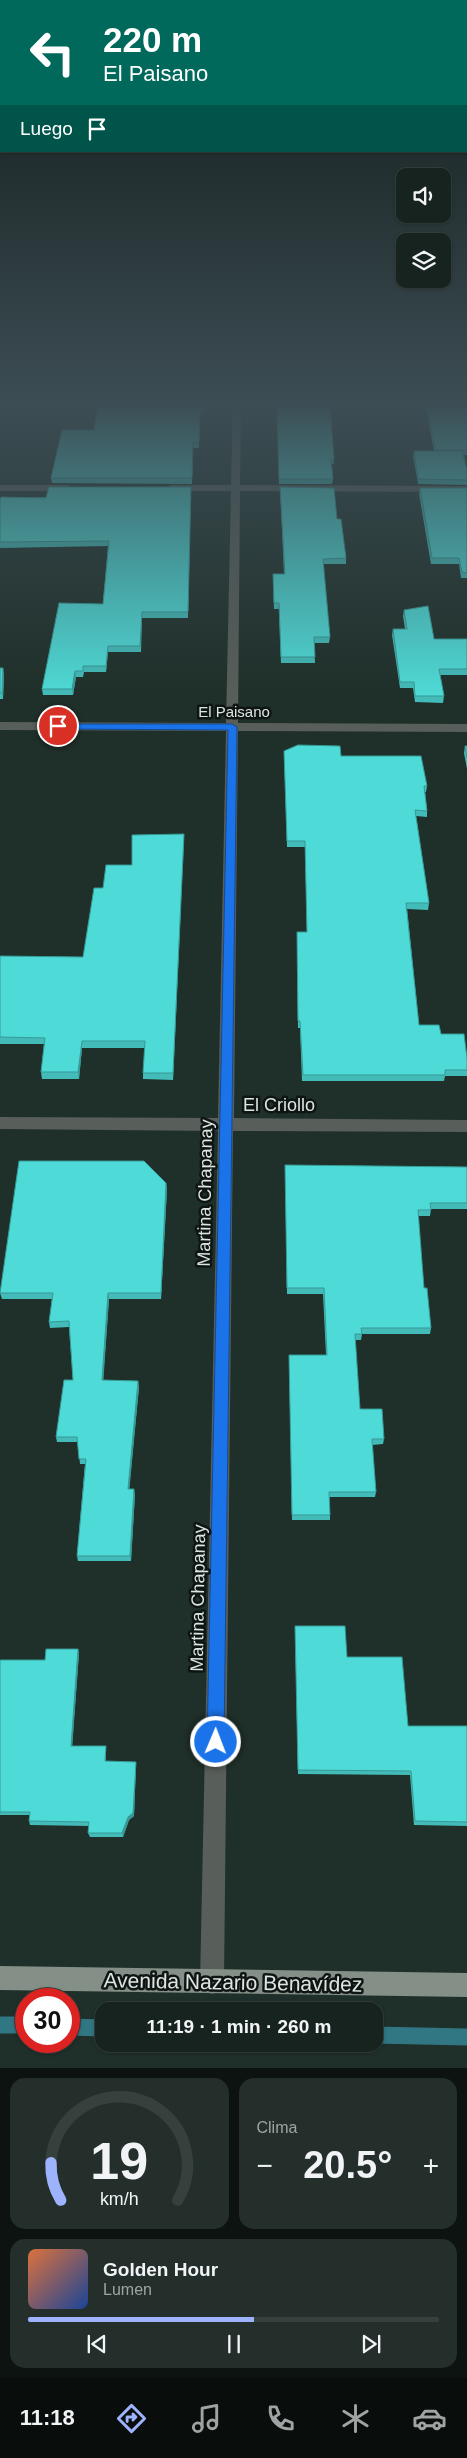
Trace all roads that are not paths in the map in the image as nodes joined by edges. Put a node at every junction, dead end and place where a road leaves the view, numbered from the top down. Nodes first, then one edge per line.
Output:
1 (236, 502) edge
2 (0, 726) edge
3 (232, 727) junction
4 (467, 728) edge
5 (0, 1123) edge
6 (226, 1125) junction
7 (467, 1126) edge
8 (0, 1978) edge
9 (212, 1982) junction
10 (467, 1985) edge

1 - 3 street, Martina Chapanay
2 - 3 street, El Paisano
3 - 4 street, El Paisano
3 - 6 street, Martina Chapanay
5 - 6 street, El Criollo
6 - 7 street, El Criollo
6 - 9 street, Martina Chapanay
8 - 9 main road, Avenida Nazario Benavídez
9 - 10 main road, Avenida Nazario Benavídez

